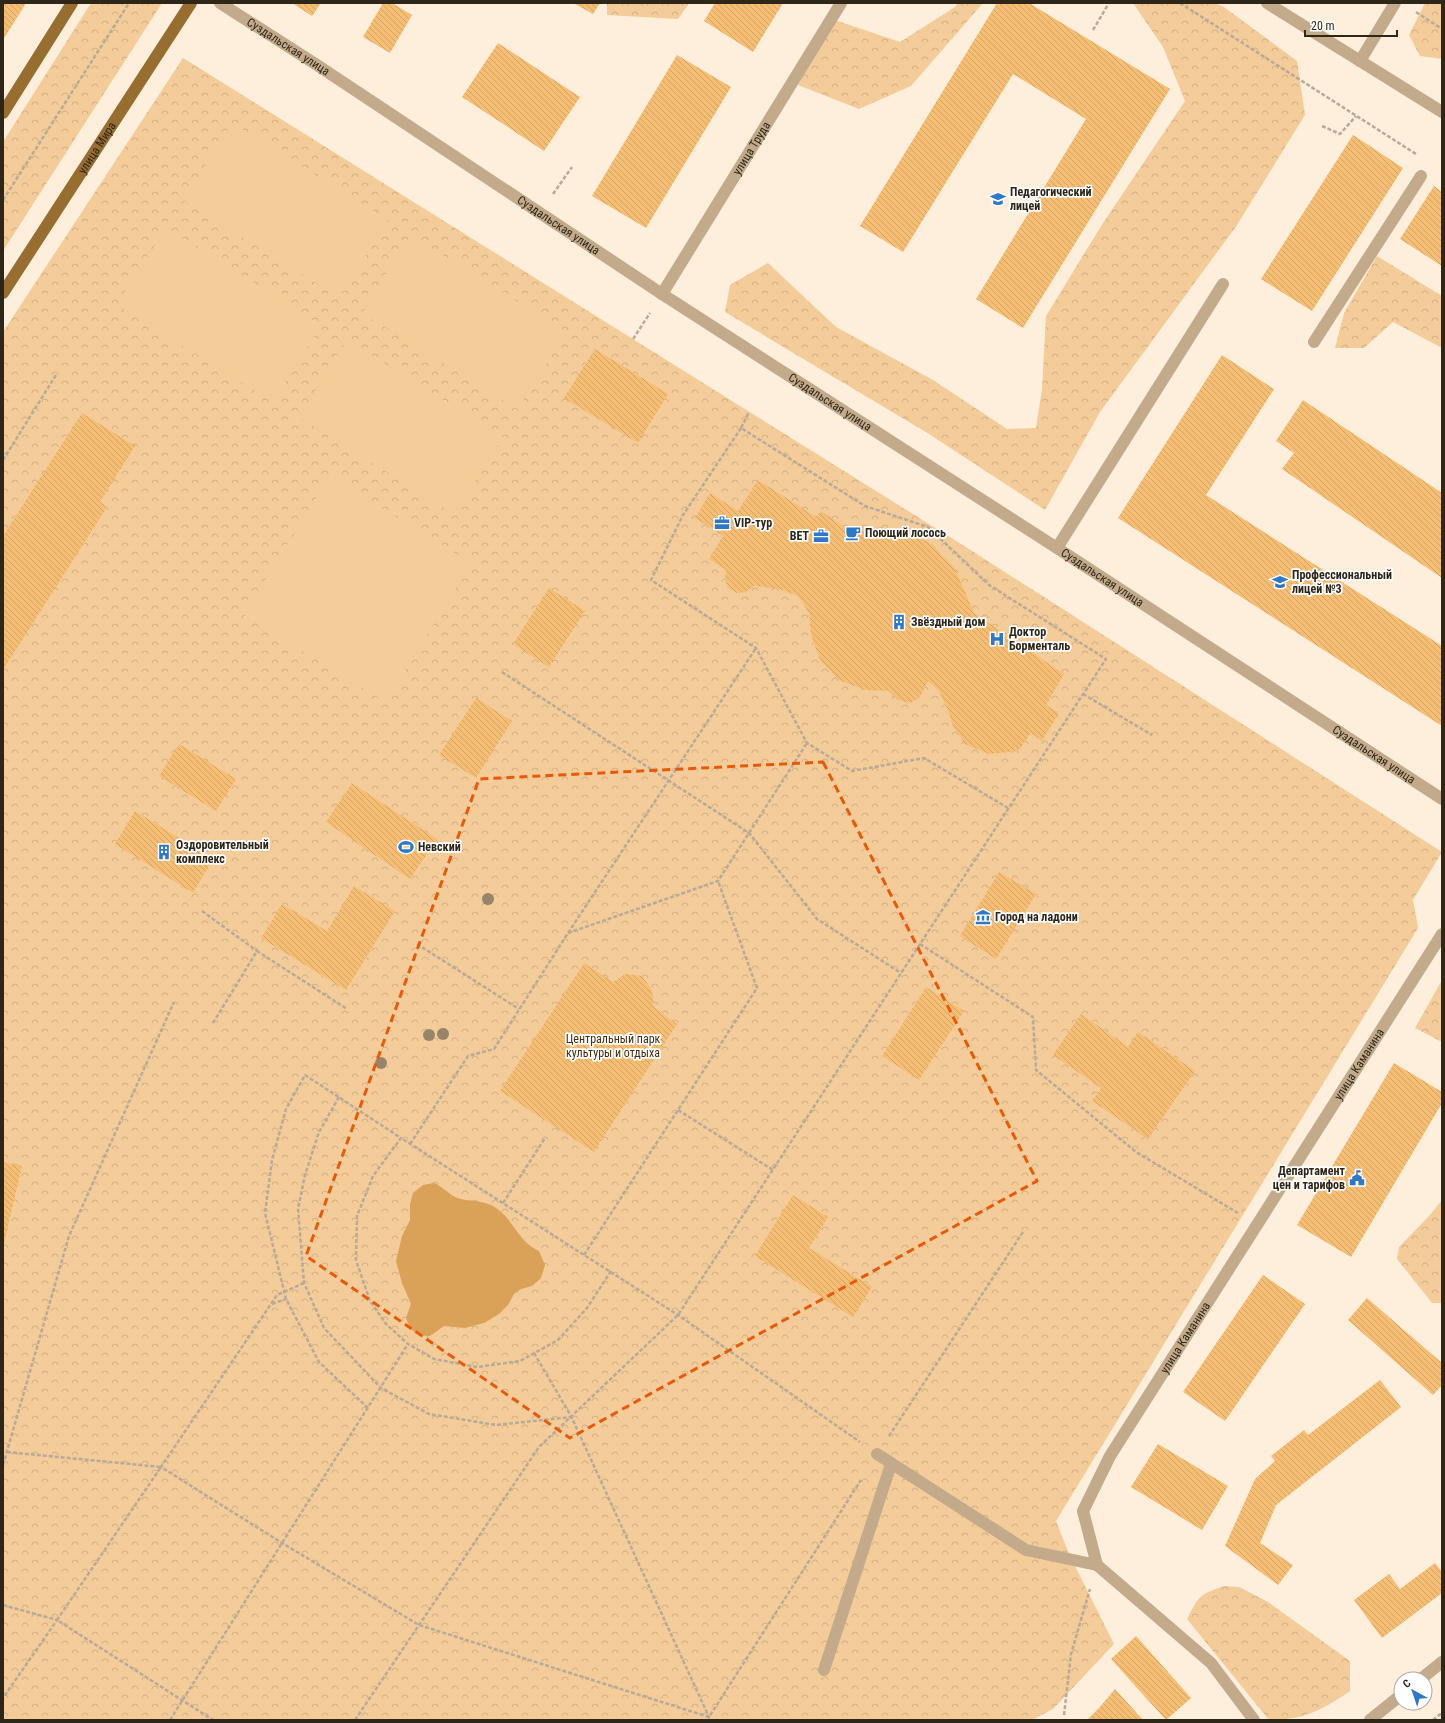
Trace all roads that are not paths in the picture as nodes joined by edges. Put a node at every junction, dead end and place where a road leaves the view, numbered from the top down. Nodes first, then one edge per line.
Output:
1 (72, 3) edge
2 (192, 3) edge
3 (220, 3) edge
4 (841, 3) edge
5 (1267, 3) edge
6 (1395, 3) edge
7 (1360, 61) junction
8 (1442, 112) edge
9 (3, 113) edge
10 (1421, 176) dead end
11 (1223, 284) dead end
12 (3, 293) edge
13 (662, 294) junction
14 (1314, 342) dead end
15 (1057, 548) junction
16 (1442, 799) edge
17 (1442, 934) edge
18 (877, 1454) road end
19 (891, 1464) junction
20 (1097, 1566) junction
21 (1442, 1662) edge
22 (824, 1670) dead end
23 (1431, 1671) edge
24 (1393, 1701) edge
25 (1254, 1720) edge
26 (1370, 1720) edge

1 - 9 main road
2 - 12 main road, улица Мира
3 - 13 street, Суздальская улица
4 - 13 street, улица Труда
5 - 7 street
6 - 7 street
7 - 8 street
10 - 14 street
11 - 15 street
13 - 15 street, Суздальская улица
15 - 16 street, Суздальская улица
17 - 20 street, улица Каманина
18 - 19 street
19 - 20 street
19 - 22 street
20 - 25 street
21 - 23 street
24 - 26 street

